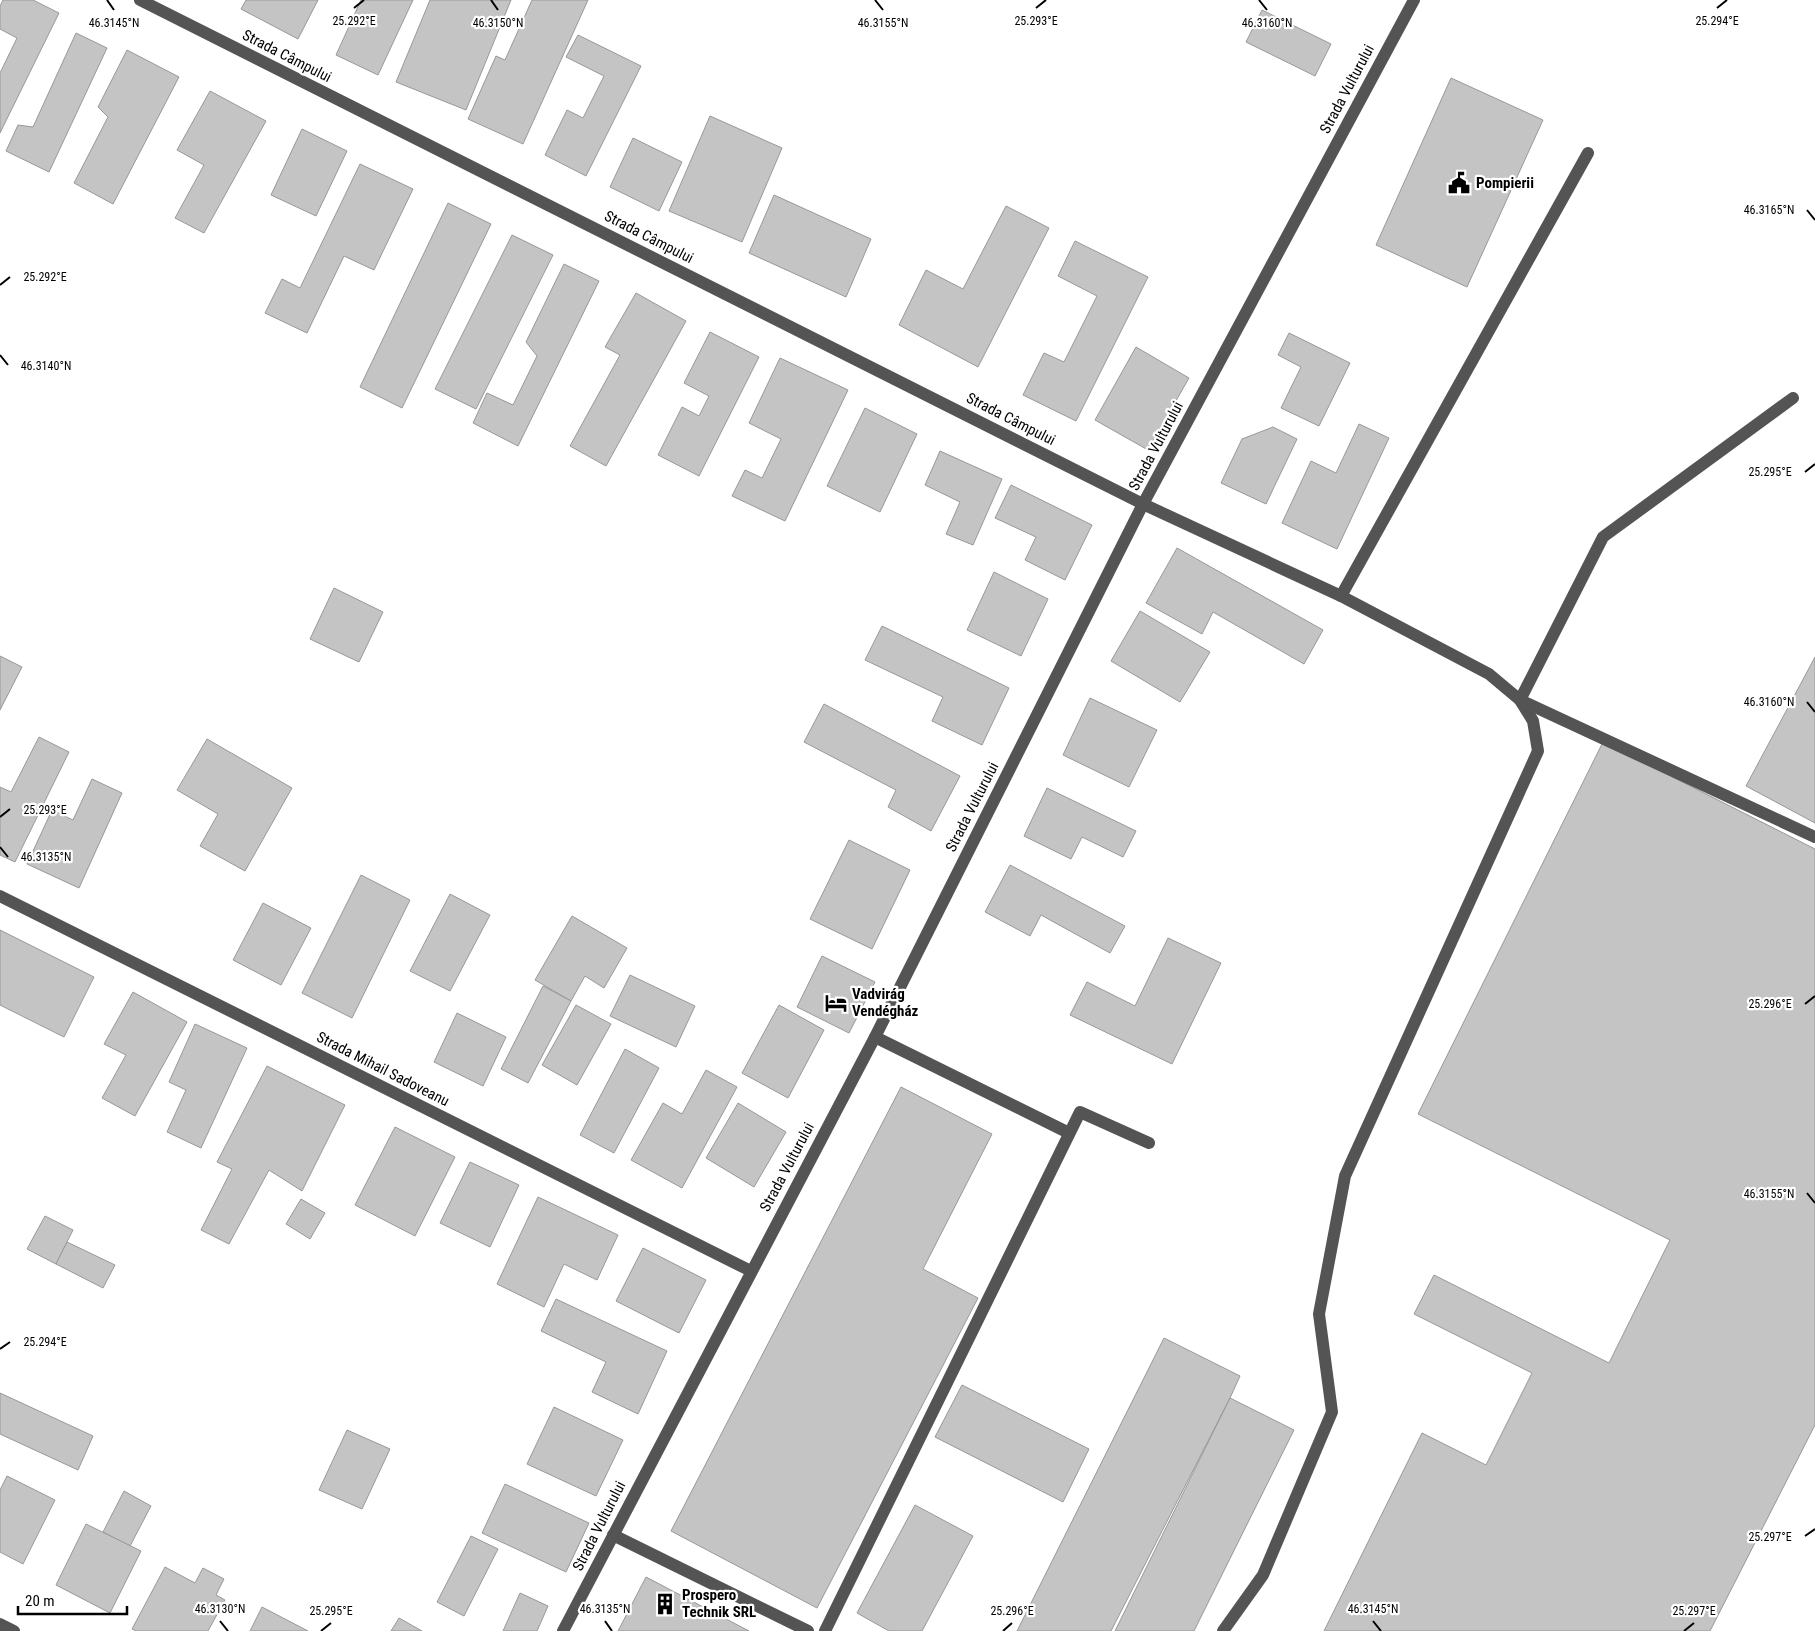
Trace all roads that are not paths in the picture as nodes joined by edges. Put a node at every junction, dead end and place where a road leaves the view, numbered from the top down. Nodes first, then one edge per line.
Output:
1 (140, 0) edge
2 (1414, 0) edge
3 (1588, 153) dead end
4 (1793, 398) dead end
5 (1143, 504) junction
6 (1341, 596) junction
7 (1520, 700) junction
8 (1815, 837) edge
9 (0, 896) edge
10 (875, 1036) junction
11 (1069, 1133) junction
12 (1149, 1143) dead end
13 (751, 1271) junction
14 (613, 1535) junction
15 (0, 1624) edge
16 (14, 1631) edge
17 (564, 1631) edge
18 (808, 1631) edge
19 (825, 1631) edge
20 (1223, 1631) edge

1 - 5 street, Strada Câmpului
2 - 5 street, Strada Vulturului
3 - 6 street
4 - 7 street
5 - 6 street, Strada Câmpului
5 - 10 street, Strada Vulturului
6 - 7 street, Strada Câmpului
7 - 8 street
7 - 20 street
9 - 13 street, Strada Mihail Sadoveanu
10 - 11 street
10 - 13 street, Strada Vulturului
11 - 12 street
11 - 19 street
13 - 14 street, Strada Vulturului
14 - 17 street, Strada Vulturului
14 - 18 street
15 - 16 street

